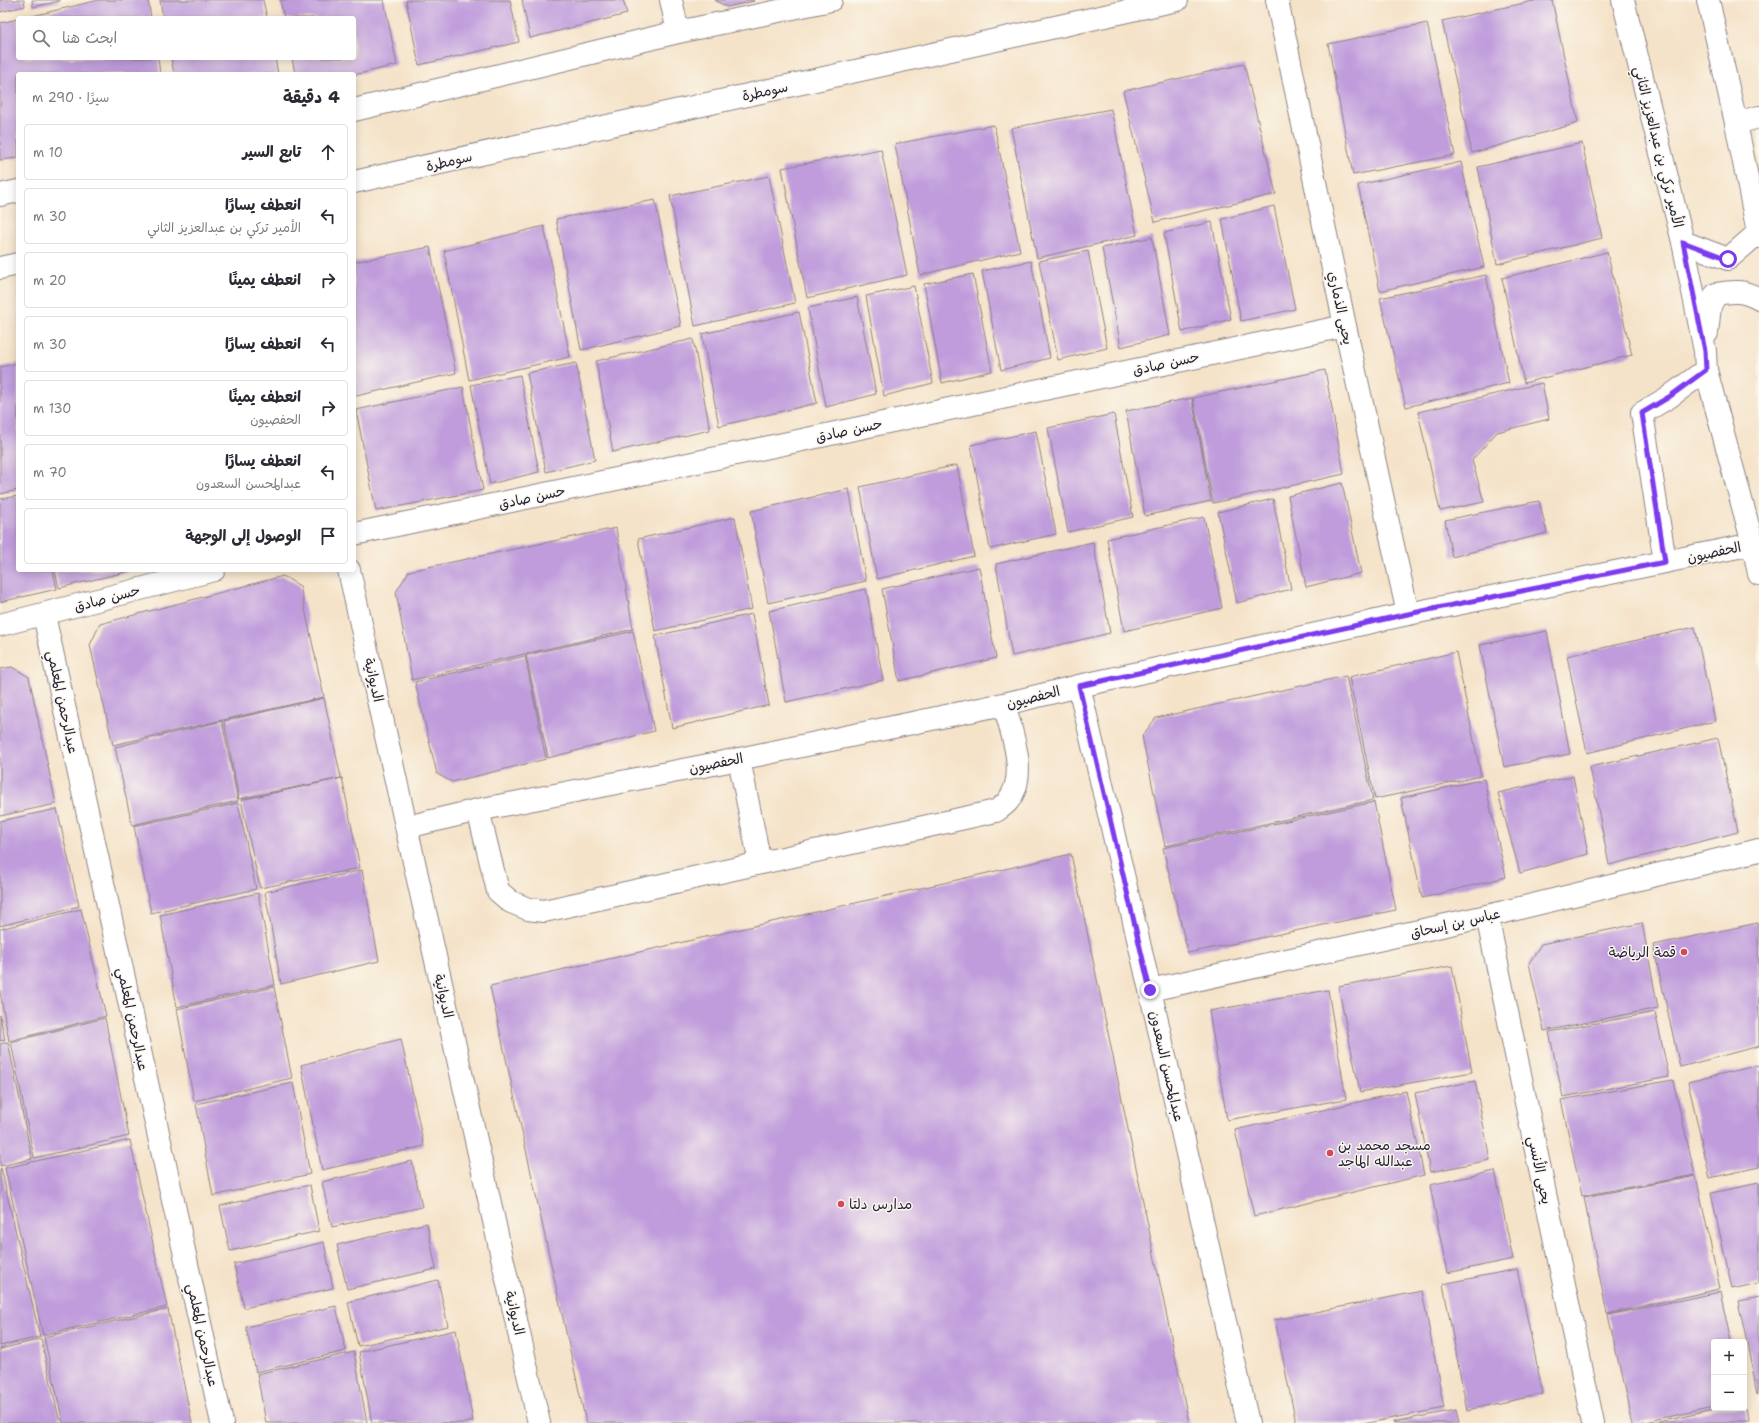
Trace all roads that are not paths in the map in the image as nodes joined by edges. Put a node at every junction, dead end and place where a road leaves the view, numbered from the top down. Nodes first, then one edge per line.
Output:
1 (671, 0) edge
2 (831, 0) edge
3 (1176, 0) edge
4 (1277, 0) edge
5 (1623, 0) edge
6 (1708, 0) edge
7 (678, 32) junction
8 (356, 110) edge
9 (1759, 117) edge
10 (1736, 123) junction
11 (356, 182) edge
12 (16, 191) edge
13 (0, 195) edge
14 (1758, 235) edge
15 (1683, 242) junction
16 (16, 264) edge
17 (0, 268) edge
18 (1759, 299) edge
19 (1345, 326) junction
20 (1706, 360) junction
21 (356, 534) edge
22 (1753, 544) junction
23 (1665, 562) junction
24 (206, 572) edge
25 (349, 572) edge
26 (1759, 574) edge
27 (1408, 614) junction
28 (44, 615) junction
29 (0, 625) edge
30 (1079, 686) junction
31 (1004, 704) junction
32 (739, 759) junction
33 (478, 810) junction
34 (407, 827) junction
35 (1759, 850) edge
36 (760, 863) junction
37 (1488, 916) junction
38 (1150, 990) junction
39 (222, 1423) edge
40 (539, 1423) edge
41 (1248, 1423) edge
42 (1593, 1423) edge

1 - 7 street
2 - 7 street
3 - 11 street, سومطرة
4 - 19 street, يحيى الذماري
5 - 15 street, الأمير تركي بن عبدالعزيز الثاني
6 - 10 street
7 - 8 street
9 - 10 street
10 - 14 street
12 - 13 street
14 - 15 street
15 - 20 street, الأمير تركي بن عبدالعزيز الثاني
16 - 17 street
18 - 20 street
19 - 21 street, حسن صادق
19 - 27 street, يحيى الذماري
20 - 22 street, الأمير تركي بن عبدالعزيز الثاني
20 - 23 street
22 - 23 street, الحفصيون
22 - 26 street, الأمير تركي بن عبدالعزيز الثاني
23 - 27 street, الحفصيون
24 - 28 street, حسن صادق
25 - 34 street, الديوانية
27 - 30 street, الحفصيون
28 - 29 street, حسن صادق
28 - 39 street, عبدالرحمن المعلمي
30 - 31 street, الحفصيون
30 - 38 street, عبدالمحسن السعدون
31 - 32 street, الحفصيون
31 - 36 street
32 - 33 street, الحفصيون
32 - 36 street
33 - 34 street, الحفصيون
33 - 36 street
34 - 40 street, الديوانية
35 - 37 street, عباس بن إسحاق
37 - 38 street, عباس بن إسحاق
37 - 42 street, يحيى الأنسي
38 - 41 street, عبدالمحسن السعدون

